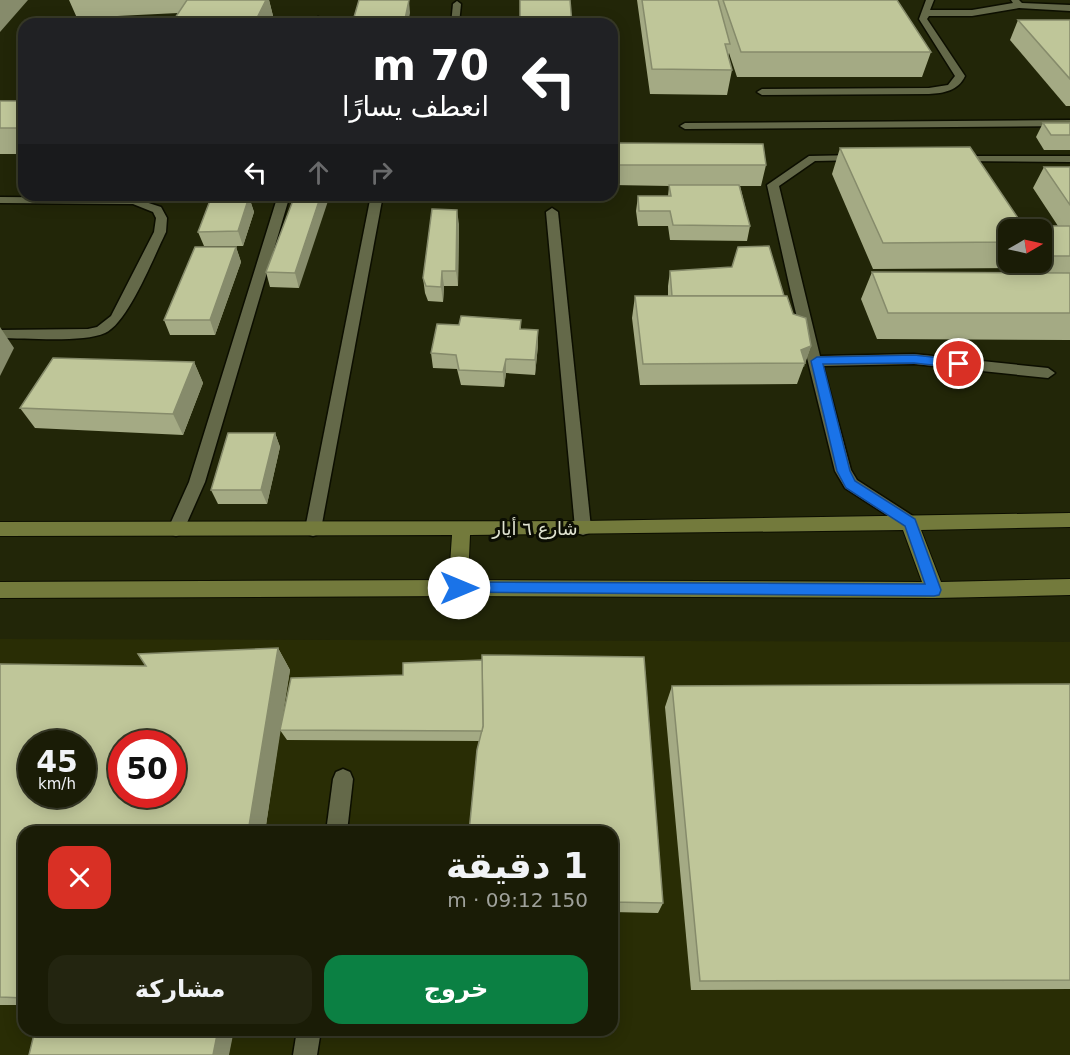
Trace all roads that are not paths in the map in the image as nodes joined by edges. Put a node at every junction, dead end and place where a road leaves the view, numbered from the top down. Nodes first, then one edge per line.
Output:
1 (930, 0) edge
2 (1017, 2) edge
3 (457, 4) dead end
4 (1070, 8) edge
5 (924, 13) junction
6 (456, 18) edge
7 (762, 92) dead end
8 (1070, 123) edge
9 (685, 126) dead end
10 (872, 158) edge
11 (942, 159) edge
12 (1070, 159) edge
13 (0, 200) edge
14 (18, 200) edge
15 (133, 201) edge
16 (282, 201) edge
17 (376, 201) edge
18 (552, 212) dead end
19 (0, 334) edge
20 (817, 361) junction
21 (1048, 373) dead end
22 (1070, 520) edge
23 (910, 523) junction
24 (461, 528) junction
25 (583, 528) junction
26 (0, 529) edge
27 (176, 529) junction
28 (313, 529) junction
29 (1070, 587) edge
30 (459, 588) junction
31 (0, 590) edge
32 (934, 590) junction
33 (343, 779) dead end
34 (337, 826) edge
35 (308, 1036) edge
36 (305, 1055) edge

1 - 5 lane
2 - 4 lane
2 - 5 lane
3 - 6 lane
5 - 7 lane
8 - 9 lane
10 - 20 lane
11 - 12 lane
13 - 14 lane
15 - 19 lane
16 - 27 lane
17 - 28 lane
18 - 25 lane
20 - 21 lane
20 - 23 lane
22 - 23 main road, شارع ٦ أيار
23 - 25 main road, شارع ٦ أيار
23 - 32 main road
24 - 25 main road, شارع ٦ أيار
24 - 28 main road, شارع ٦ أيار
24 - 30 main road
26 - 27 main road, شارع ٦ أيار
27 - 28 main road, شارع ٦ أيار
29 - 32 main road
30 - 31 main road
30 - 32 main road
33 - 34 lane
35 - 36 lane

